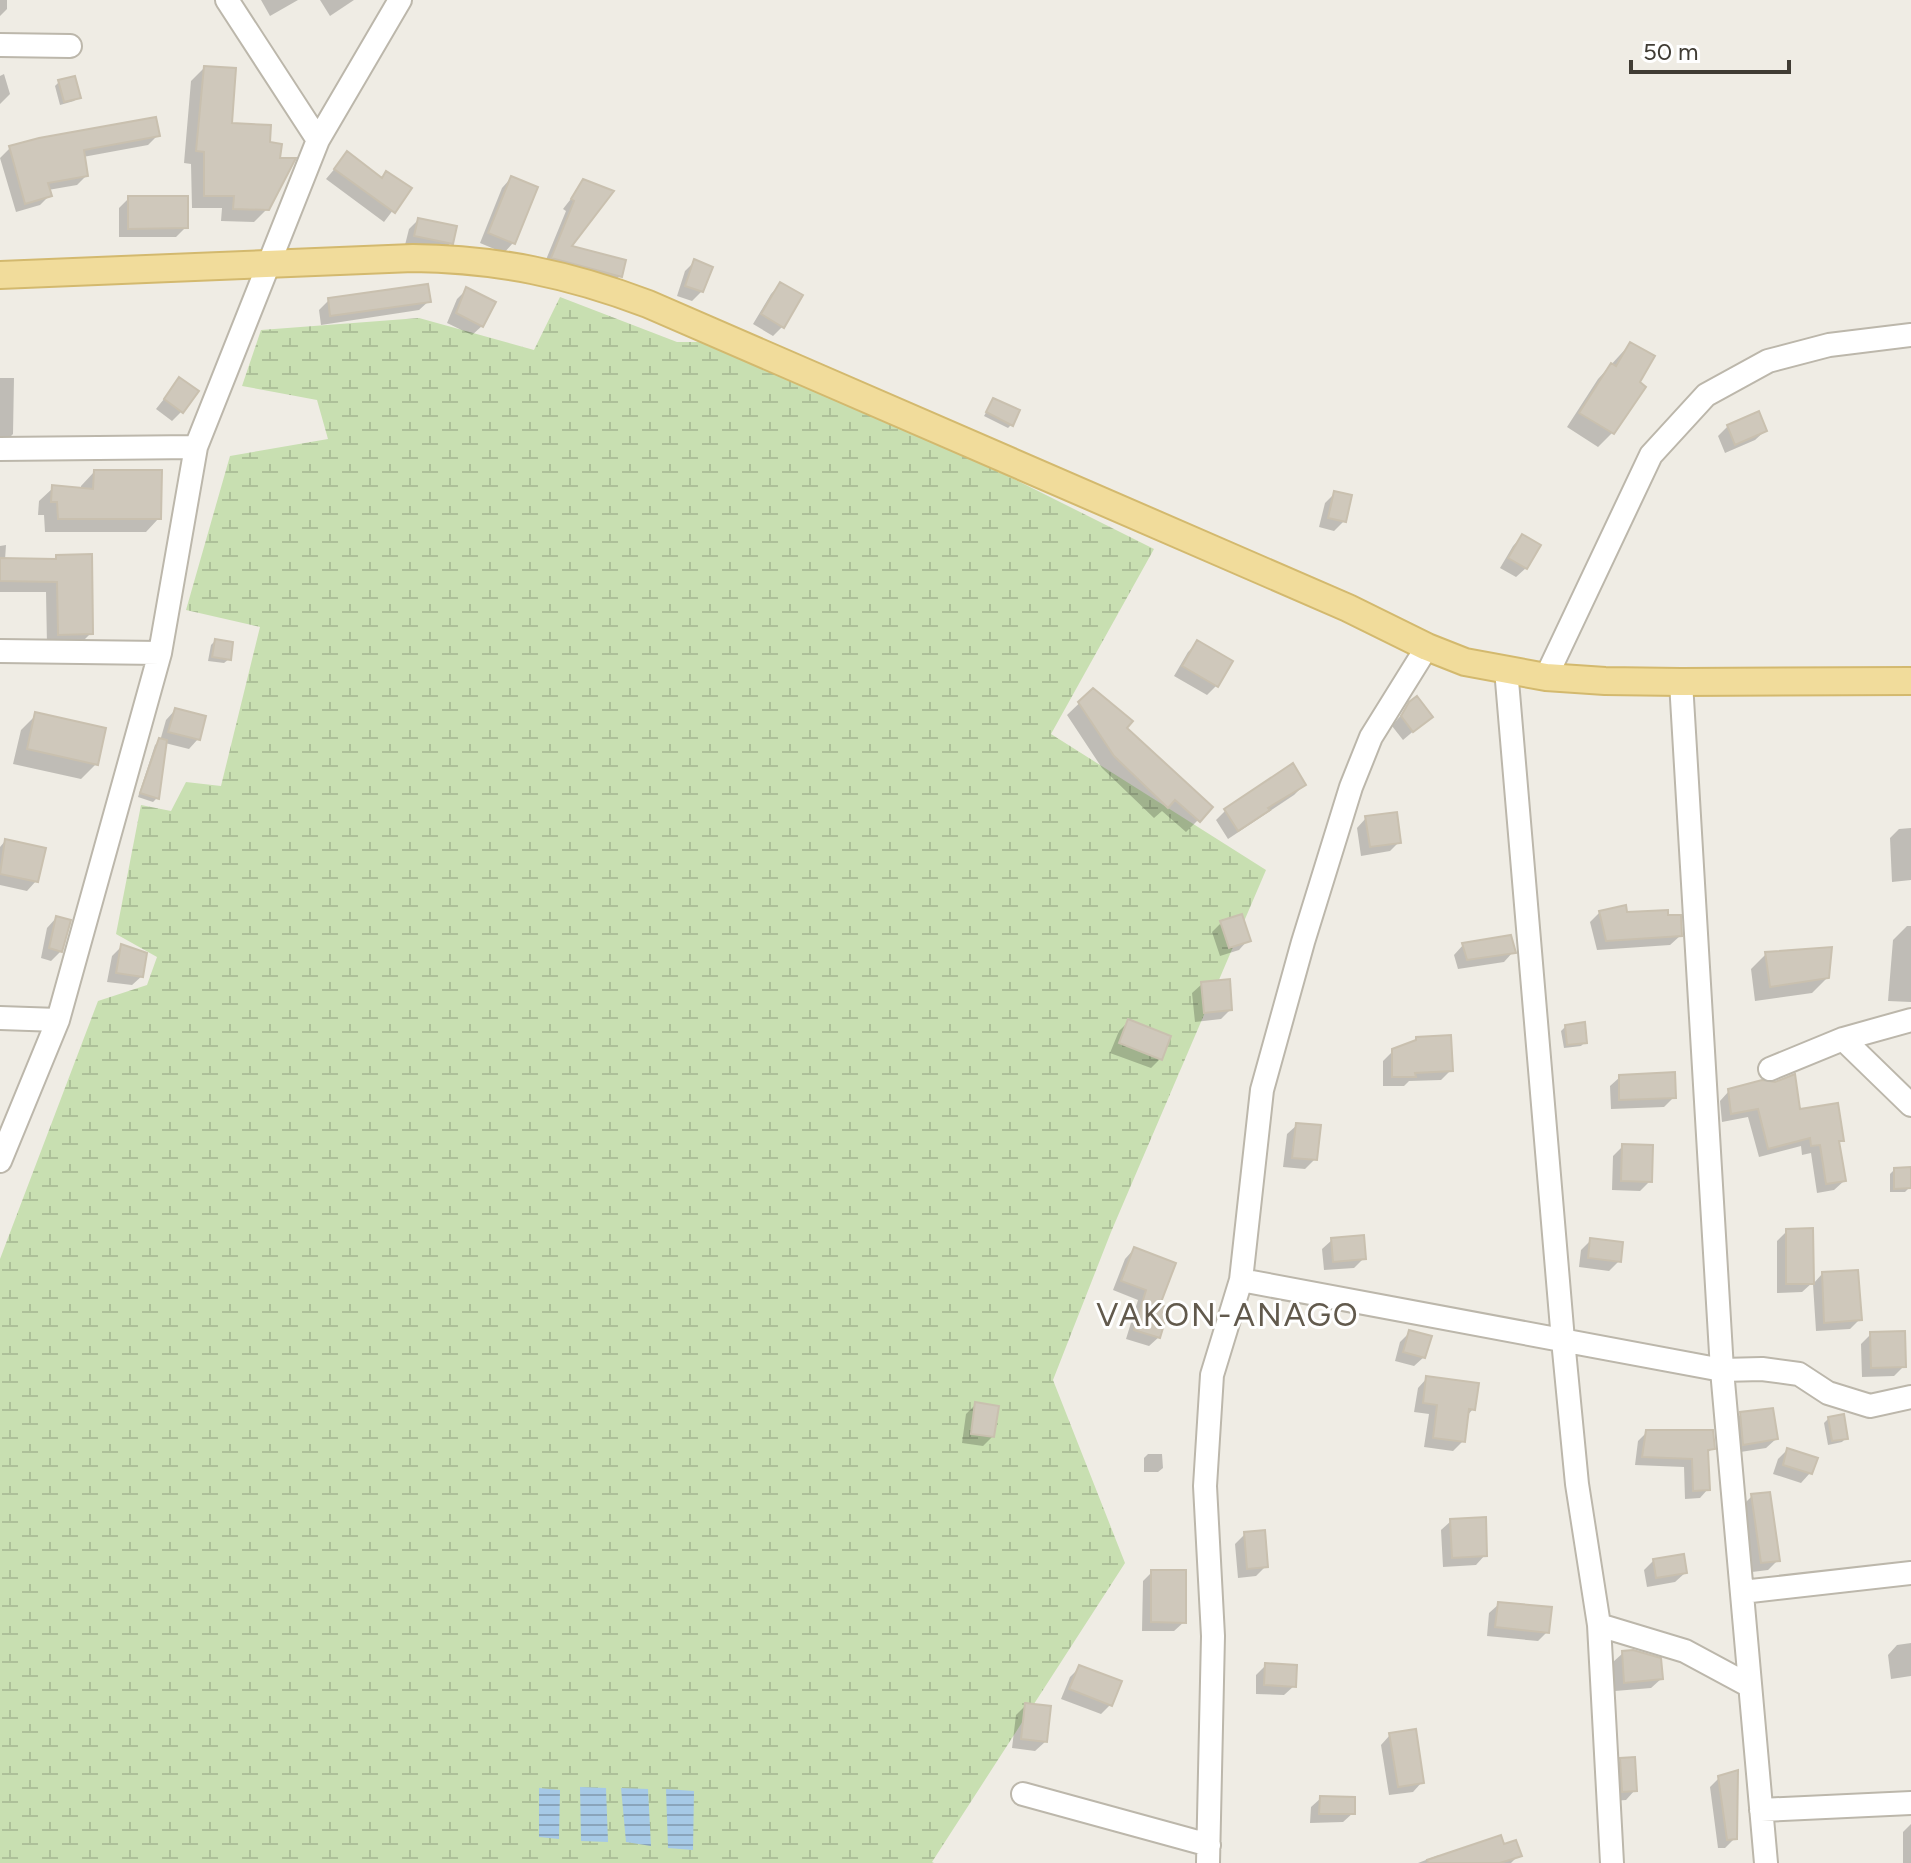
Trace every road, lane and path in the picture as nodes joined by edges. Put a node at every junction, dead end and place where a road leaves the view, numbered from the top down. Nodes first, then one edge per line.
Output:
1 (227, 0) edge
2 (400, 0) edge
3 (0, 45) edge
4 (70, 46) dead end
5 (318, 140) junction
6 (268, 263) junction
7 (0, 275) edge
8 (1911, 335) edge
9 (196, 447) junction
10 (0, 449) edge
11 (1427, 647) junction
12 (0, 651) edge
13 (160, 653) junction
14 (1506, 669) junction
15 (1546, 677) junction
16 (1911, 681) edge
17 (1681, 682) junction
18 (0, 1018) edge
19 (58, 1020) junction
20 (1911, 1020) edge
21 (1843, 1039) junction
22 (1770, 1069) dead end
23 (1911, 1105) edge
24 (0, 1161) edge
25 (1241, 1280) junction
26 (1563, 1340) junction
27 (1722, 1370) junction
28 (1911, 1397) edge
29 (1911, 1573) edge
30 (1742, 1592) junction
31 (1599, 1625) junction
32 (1750, 1686) junction
33 (1023, 1794) dead end
34 (1911, 1803) edge
35 (1761, 1810) junction
36 (1208, 1854) edge
37 (1612, 1863) edge
38 (1766, 1863) edge

1 - 5 street
2 - 5 street
3 - 4 street
5 - 6 street
6 - 7 main road
6 - 9 street
6 - 11 main road
8 - 15 street
9 - 10 street
9 - 13 street
11 - 14 main road
11 - 25 street
12 - 13 street
13 - 19 street
14 - 15 main road
14 - 26 street
15 - 17 main road
16 - 17 main road
17 - 27 street
18 - 19 street
19 - 24 street
20 - 21 street
21 - 22 street
21 - 23 street
25 - 26 street
25 - 36 street
26 - 27 street
26 - 31 street
27 - 28 street
27 - 30 street
29 - 30 street
30 - 32 street
31 - 32 street
31 - 37 street
32 - 35 street
33 - 36 street
34 - 35 street
35 - 38 street

